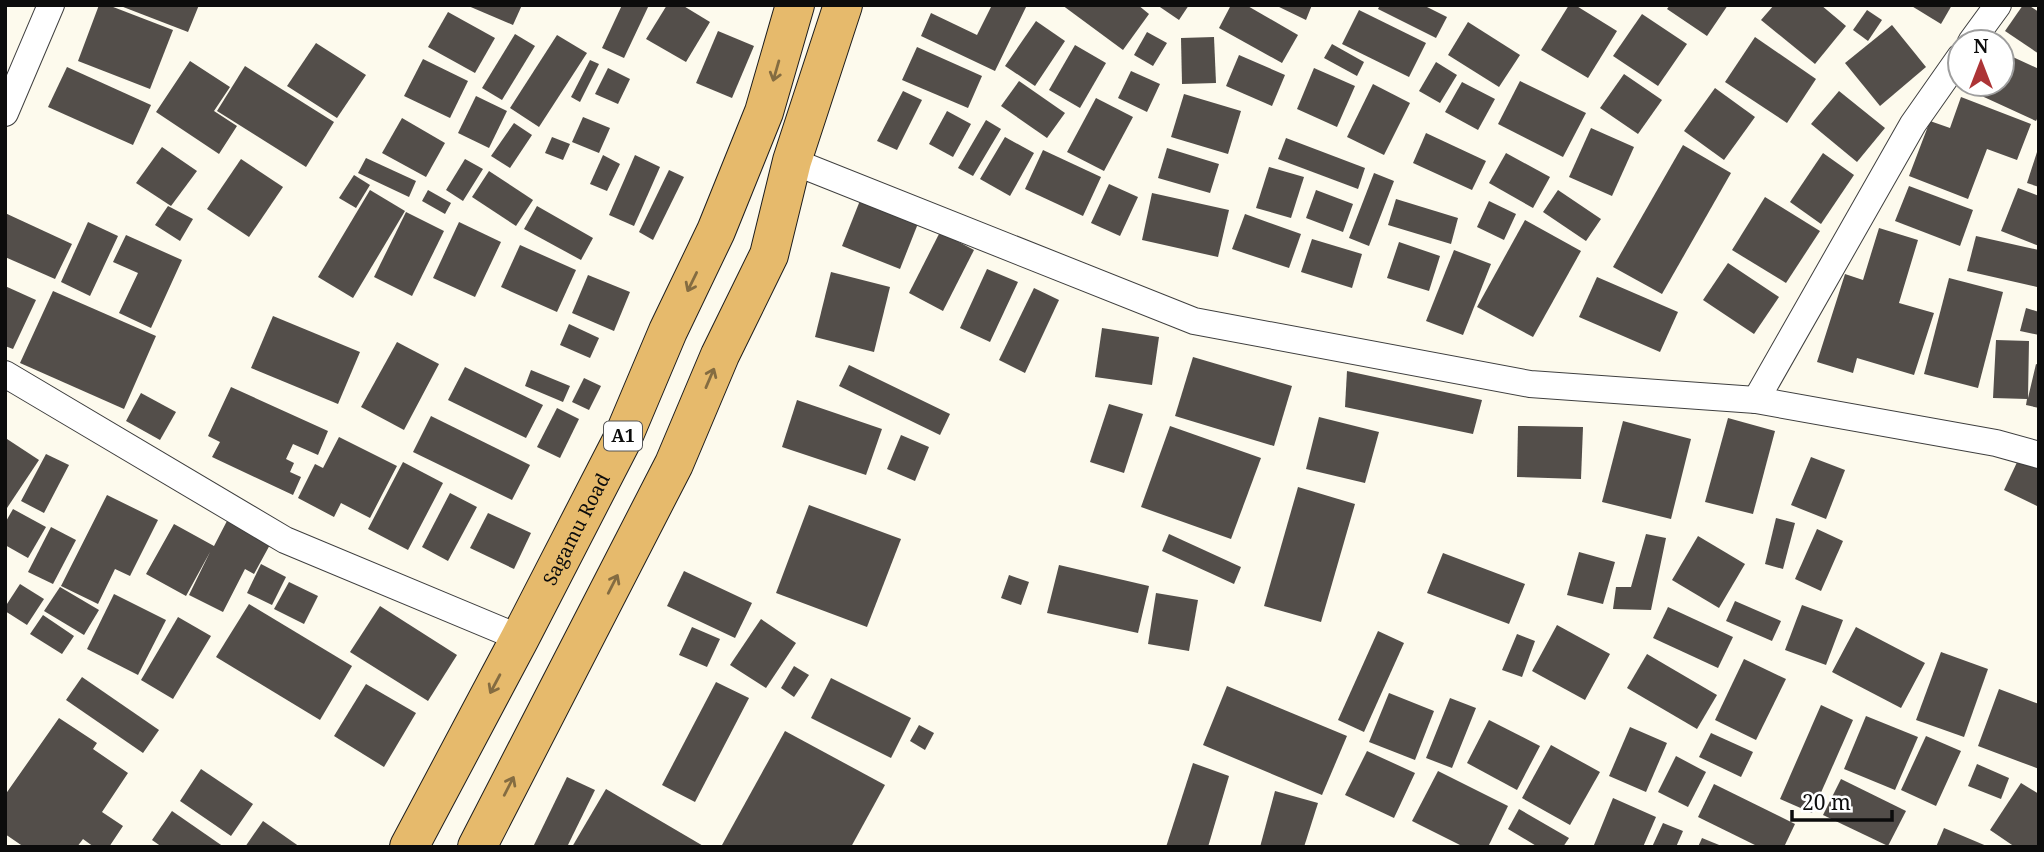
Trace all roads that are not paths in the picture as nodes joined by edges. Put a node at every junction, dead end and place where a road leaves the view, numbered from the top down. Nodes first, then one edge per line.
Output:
1 (51, 5) edge
2 (795, 5) edge
3 (843, 5) edge
4 (1998, 5) edge
5 (1981, 28) edge
6 (1946, 77) edge
7 (5, 113) edge
8 (792, 161) junction
9 (5, 374) edge
10 (1756, 400) junction
11 (2039, 455) edge
12 (520, 638) junction
13 (409, 847) edge
14 (477, 847) edge

1 - 7 street
2 -> 12 highway, Sagamu Road / A1
3 - 8 highway
4 - 5 street
6 - 10 street
8 - 10 street
14 -> 8 highway
9 - 12 street
10 - 11 street
12 -> 13 highway, Sagamu Road / A1

